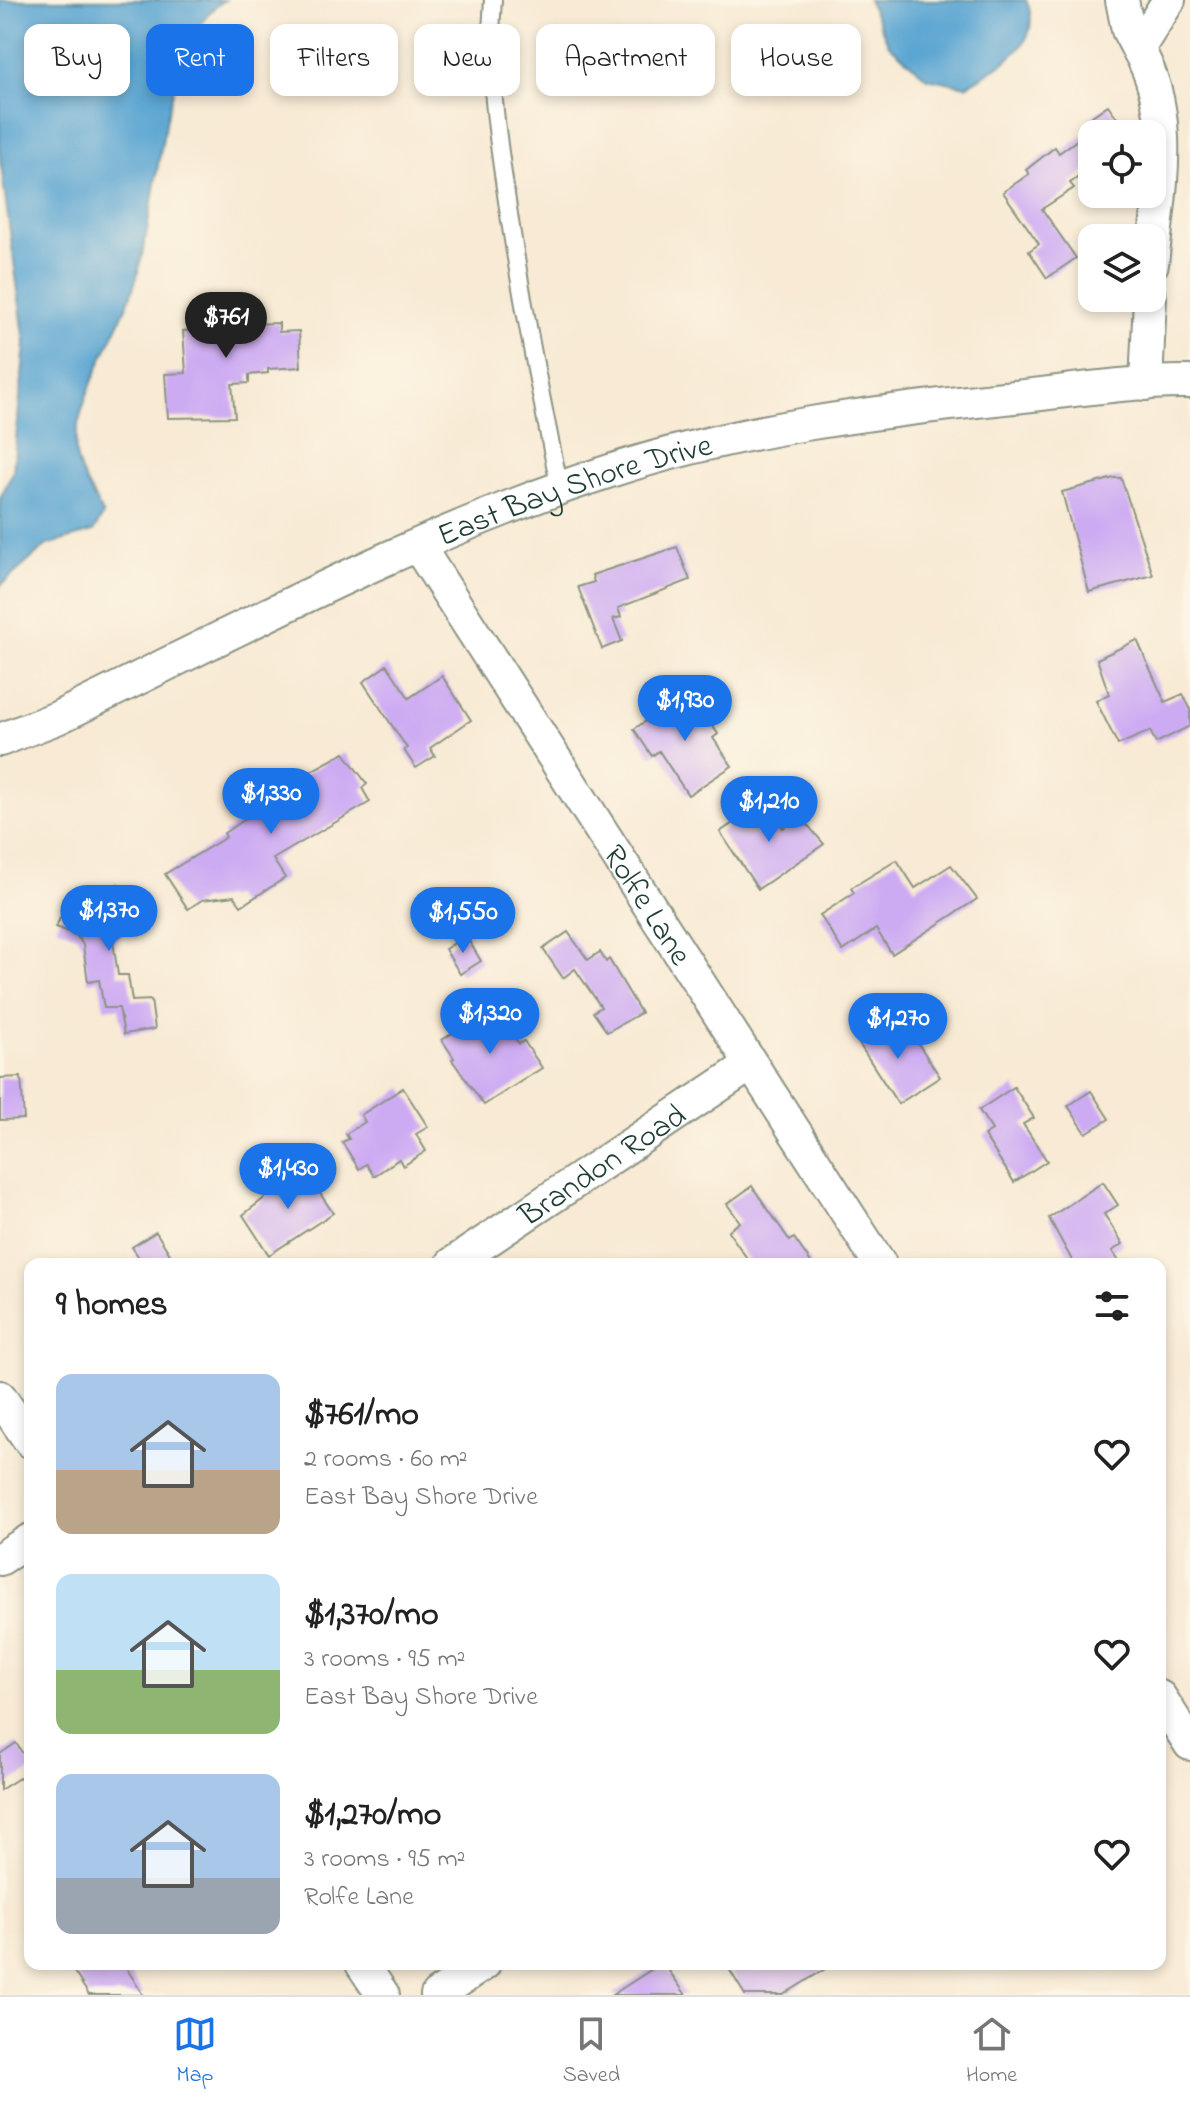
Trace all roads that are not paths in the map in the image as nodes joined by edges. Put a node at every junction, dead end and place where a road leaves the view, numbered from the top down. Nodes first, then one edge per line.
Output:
1 (493, 0) edge
2 (1122, 0) edge
3 (1169, 0) edge
4 (1138, 49) junction
5 (1156, 224) edge
6 (1149, 312) edge
7 (1190, 382) edge
8 (1146, 384) junction
9 (560, 489) junction
10 (418, 546) junction
11 (0, 740) edge
12 (750, 1065) junction
13 (461, 1258) edge
14 (876, 1258) edge
15 (0, 1397) edge
16 (24, 1432) edge
17 (24, 1544) edge
18 (0, 1559) edge
19 (1166, 1706) edge
20 (1190, 1744) edge
21 (366, 1970) edge
22 (475, 1970) edge
23 (383, 1995) edge
24 (437, 1995) edge

1 - 9 lane
2 - 4 street
3 - 4 street
4 - 5 street
6 - 8 street
7 - 8 street, East Bay Shore Drive
8 - 9 street, East Bay Shore Drive
9 - 10 street, East Bay Shore Drive
10 - 11 street, East Bay Shore Drive
10 - 12 street, Rolfe Lane
12 - 13 street, Brandon Road
12 - 14 street, Rolfe Lane
15 - 16 street
17 - 18 street
19 - 20 street
21 - 23 street
22 - 24 street

